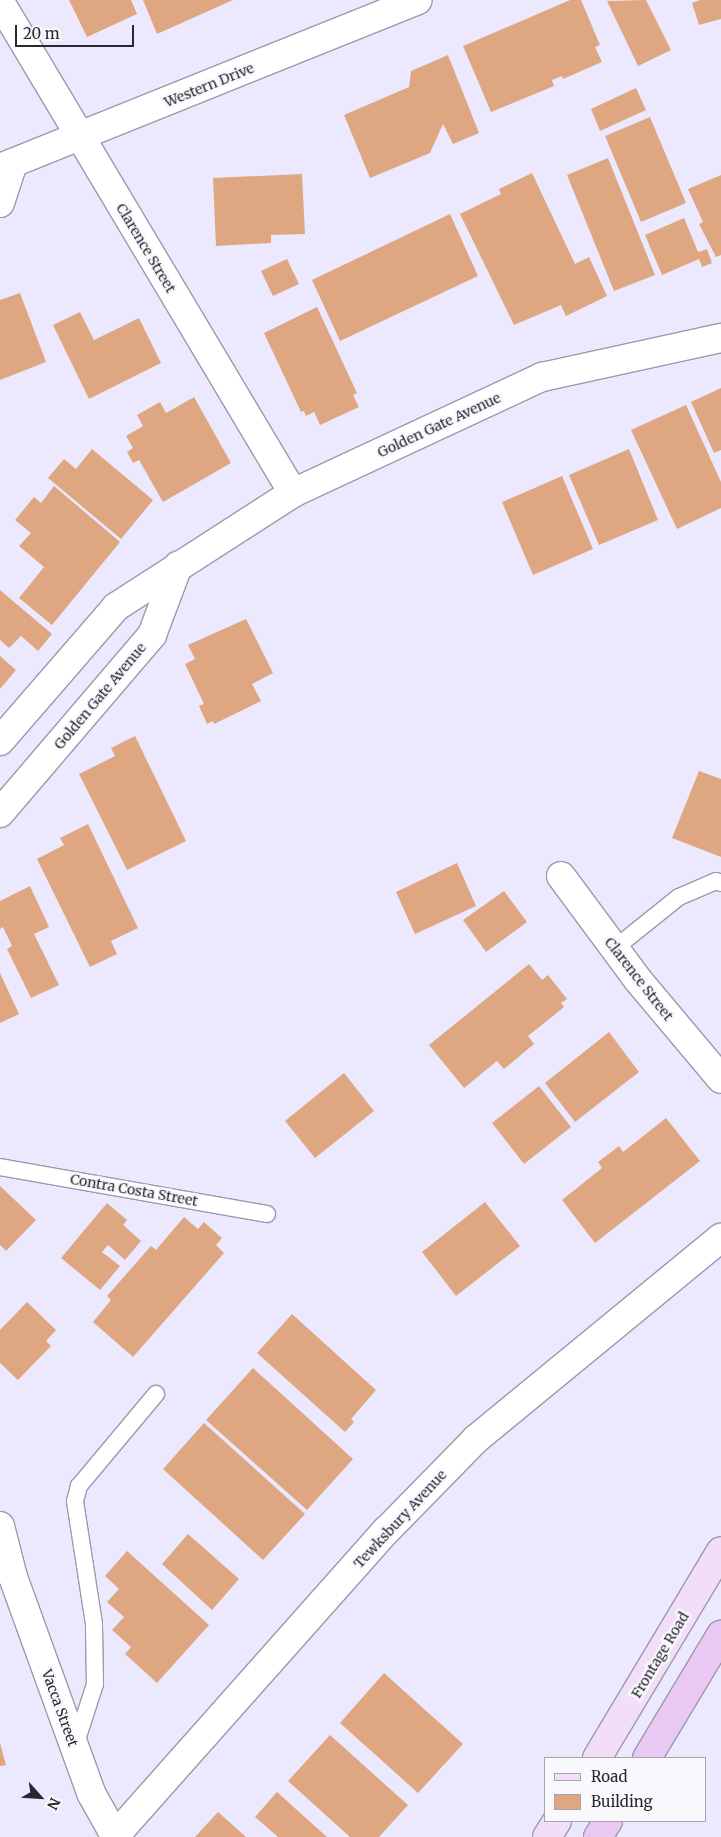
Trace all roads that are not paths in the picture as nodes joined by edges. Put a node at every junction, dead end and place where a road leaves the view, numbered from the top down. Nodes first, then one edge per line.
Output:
1 (418, 0) edge
2 (0, 2) edge
3 (79, 138) junction
4 (7, 166) edge
5 (0, 203) edge
6 (721, 338) edge
7 (293, 493) junction
8 (178, 566) junction
9 (0, 741) edge
10 (0, 813) edge
11 (561, 876) dead end
12 (721, 883) edge
13 (614, 949) junction
14 (721, 1080) edge
15 (0, 1167) edge
16 (267, 1214) dead end
17 (721, 1238) edge
18 (156, 1394) dead end
19 (0, 1528) edge
20 (721, 1551) edge
21 (7, 1579) edge
22 (721, 1635) edge
23 (74, 1748) junction
24 (599, 1757) edge
25 (648, 1757) edge
26 (556, 1822) edge
27 (607, 1822) edge
28 (115, 1837) edge
29 (547, 1837) edge
30 (598, 1837) edge

1 - 3 street, Western Drive
2 - 3 street, Clarence Street
3 - 4 street, Western Drive
3 - 7 street, Clarence Street
4 - 5 street
6 - 7 street, Golden Gate Avenue
7 - 8 street, Golden Gate Avenue
8 - 9 street, Golden Gate Avenue
8 - 10 street, Golden Gate Avenue
11 - 13 street, Clarence Street
12 - 13 lane
13 - 14 street, Clarence Street
15 - 16 lane, Contra Costa Street
17 - 28 street, Tewksbury Avenue
18 - 23 lane
19 - 21 street, Vacca Street
20 - 24 main road, Frontage Road
21 - 23 street, Vacca Street
22 - 25 highway
23 - 28 street, Vacca Street
26 - 29 main road
27 - 30 highway

